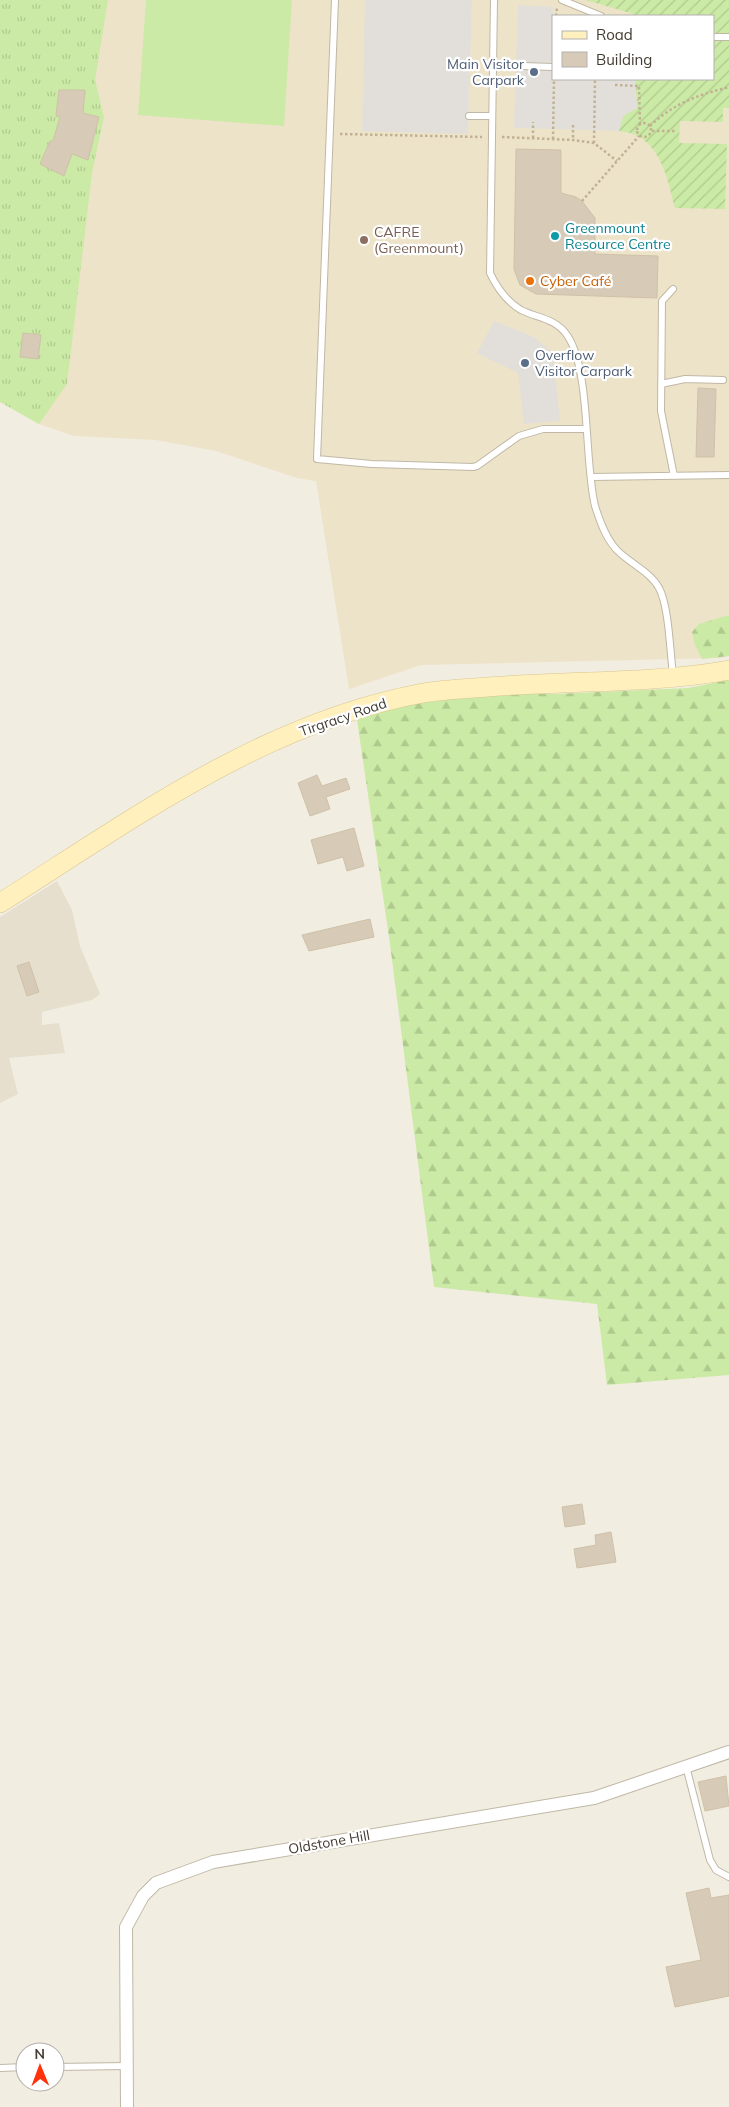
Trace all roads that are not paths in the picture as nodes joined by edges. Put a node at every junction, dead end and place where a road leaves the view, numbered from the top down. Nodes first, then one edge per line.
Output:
1 (335, 0) edge
2 (494, 0) edge
3 (562, 0) edge
4 (600, 15) edge
5 (714, 37) edge
6 (729, 37) edge
7 (494, 65) junction
8 (552, 67) edge
9 (469, 116) dead end
10 (492, 116) junction
11 (672, 289) dead end
12 (723, 380) dead end
13 (661, 384) junction
14 (585, 429) junction
15 (729, 475) edge
16 (674, 476) junction
17 (591, 477) junction
18 (729, 670) edge
19 (674, 678) junction
20 (0, 902) edge
21 (729, 1752) edge
22 (686, 1766) junction
23 (729, 1877) edge
24 (127, 2066) junction
25 (15, 2067) edge
26 (65, 2067) edge
27 (0, 2068) edge
28 (127, 2107) edge

1 - 14 lane
2 - 7 lane
3 - 4 lane
5 - 6 lane
7 - 8 lane
7 - 10 lane
9 - 10 lane
10 - 14 lane
11 - 13 lane
12 - 13 lane
13 - 16 lane
14 - 17 lane
15 - 16 lane
16 - 17 lane
17 - 19 lane
18 - 19 street, Tirgracy Road
19 - 20 street, Tirgracy Road
21 - 22 street, Oldstone Hill
22 - 23 lane
22 - 24 street, Oldstone Hill
24 - 26 lane
24 - 28 street, Oldstone Hill
25 - 27 lane

